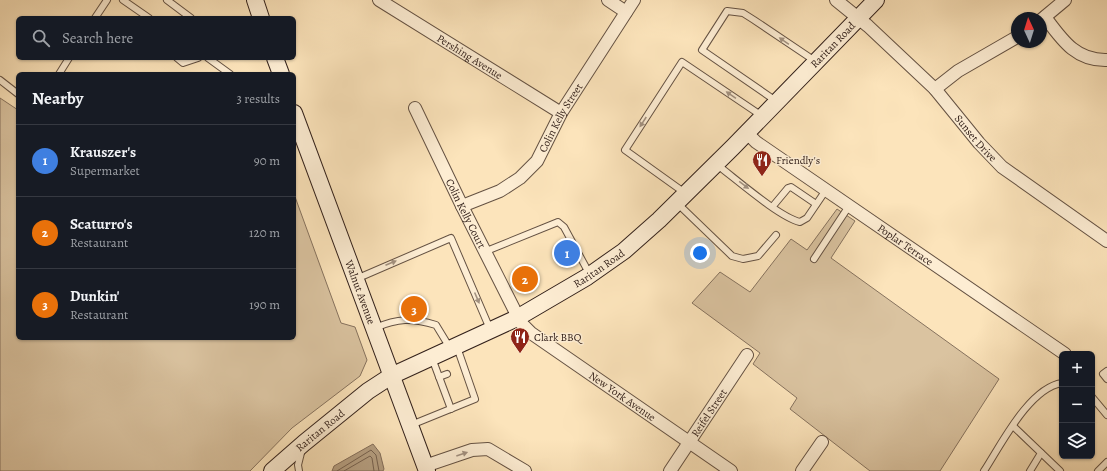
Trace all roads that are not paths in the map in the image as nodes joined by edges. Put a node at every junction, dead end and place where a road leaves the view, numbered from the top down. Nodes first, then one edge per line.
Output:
1 (107, 0) edge
2 (123, 0) edge
3 (167, 0) edge
4 (256, 0) edge
5 (379, 0) edge
6 (608, 0) edge
7 (634, 0) edge
8 (836, 0) edge
9 (876, 0) edge
10 (1064, 0) edge
11 (626, 12) junction
12 (1047, 15) edge
13 (96, 16) edge
14 (146, 16) edge
15 (188, 16) edge
16 (260, 16) edge
17 (859, 18) junction
18 (1047, 24) edge
19 (1011, 40) edge
20 (69, 60) edge
21 (179, 60) edge
22 (192, 60) edge
23 (211, 60) edge
24 (276, 60) edge
25 (1107, 60) edge
26 (816, 62) junction
27 (60, 72) edge
28 (227, 72) edge
29 (280, 72) edge
30 (0, 80) edge
31 (935, 89) junction
32 (16, 92) edge
33 (778, 102) junction
34 (415, 108) dead end
35 (561, 113) junction
36 (764, 116) junction
37 (296, 118) edge
38 (747, 133) junction
39 (716, 164) junction
40 (826, 190) junction
41 (681, 198) junction
42 (816, 204) junction
43 (462, 206) junction
44 (773, 206) junction
45 (849, 206) junction
46 (776, 235) dead end
47 (1107, 241) edge
48 (484, 252) junction
49 (814, 259) dead end
50 (590, 275) junction
51 (356, 279) junction
52 (517, 318) junction
53 (374, 329) junction
54 (491, 330) junction
55 (453, 347) junction
56 (1060, 351) edge
57 (747, 355) dead end
58 (432, 357) junction
59 (1107, 371) edge
60 (447, 374) dead end
61 (392, 376) junction
62 (439, 377) junction
63 (1107, 379) edge
64 (1059, 384) edge
65 (1095, 401) edge
66 (451, 409) junction
67 (1107, 415) edge
68 (410, 426) junction
69 (1013, 426) junction
70 (822, 442) dead end
71 (304, 443) junction
72 (689, 443) junction
73 (1041, 453) junction
74 (1107, 462) edge
75 (426, 469) edge
76 (272, 471) edge
77 (299, 471) edge
78 (525, 471) edge
79 (670, 471) edge
80 (731, 471) edge
81 (802, 471) edge
82 (984, 471) edge
83 (1030, 471) edge
84 (1060, 471) edge
85 (1098, 471) edge

1 - 13 lane
2 - 14 lane
3 - 15 lane
4 - 16 main road
5 - 35 street, Pershing Avenue
6 - 11 street
7 - 11 street, Colin Kelly Street
8 - 17 street, Sunset Drive
9 - 17 main road, Raritan Road
10 - 12 street
11 - 35 street, Colin Kelly Street
17 - 26 main road, Raritan Road
17 - 31 street, Sunset Drive
18 - 25 street
19 - 31 street
20 - 27 lane
21 - 22 lane
23 - 28 lane
24 - 29 main road
26 - 33 main road, Raritan Road
26 -> 33 lane
30 - 32 lane
31 - 47 street, Sunset Drive
33 - 36 main road, Raritan Road
34 - 43 street, Colin Kelly Court
35 - 43 street, Colin Kelly Street
36 - 38 main road, Raritan Road
36 -> 41 lane
37 - 51 main road, Walnut Avenue
38 - 39 main road, Raritan Road
38 - 40 street, Poplar Terrace
39 - 41 main road, Raritan Road
39 -> 44 lane
40 - 42 lane
40 - 45 street, Poplar Terrace
41 - 46 lane
41 - 50 main road, Raritan Road
42 - 44 lane
42 - 44 lane
43 - 48 street, Colin Kelly Court
45 - 49 lane
45 - 56 street, Poplar Terrace
48 - 50 lane
48 - 52 street, Colin Kelly Court
50 - 52 main road, Raritan Road
51 - 53 main road, Walnut Avenue
51 -> 54 lane
52 - 54 main road, Raritan Road
52 - 72 street, New York Avenue
53 - 55 lane
53 - 61 main road, Walnut Avenue
54 - 55 main road, Raritan Road
55 - 58 main road, Raritan Road
55 - 66 lane
57 - 72 street, Reifel Street
58 - 61 main road, Raritan Road
58 - 62 lane
59 - 63 lane
60 - 62 lane
61 - 68 main road, Walnut Avenue
61 - 71 main road, Raritan Road
62 - 66 lane
64 - 69 lane
65 - 67 lane
66 - 68 lane
68 - 75 main road, Walnut Avenue
69 - 73 lane
69 - 82 lane
70 - 81 street
71 - 76 main road, Raritan Road
71 - 77 lane
72 - 79 street, Reifel Street
72 - 80 street, New York Avenue
73 - 83 lane
73 - 84 lane
74 - 85 lane
75 -> 78 street

